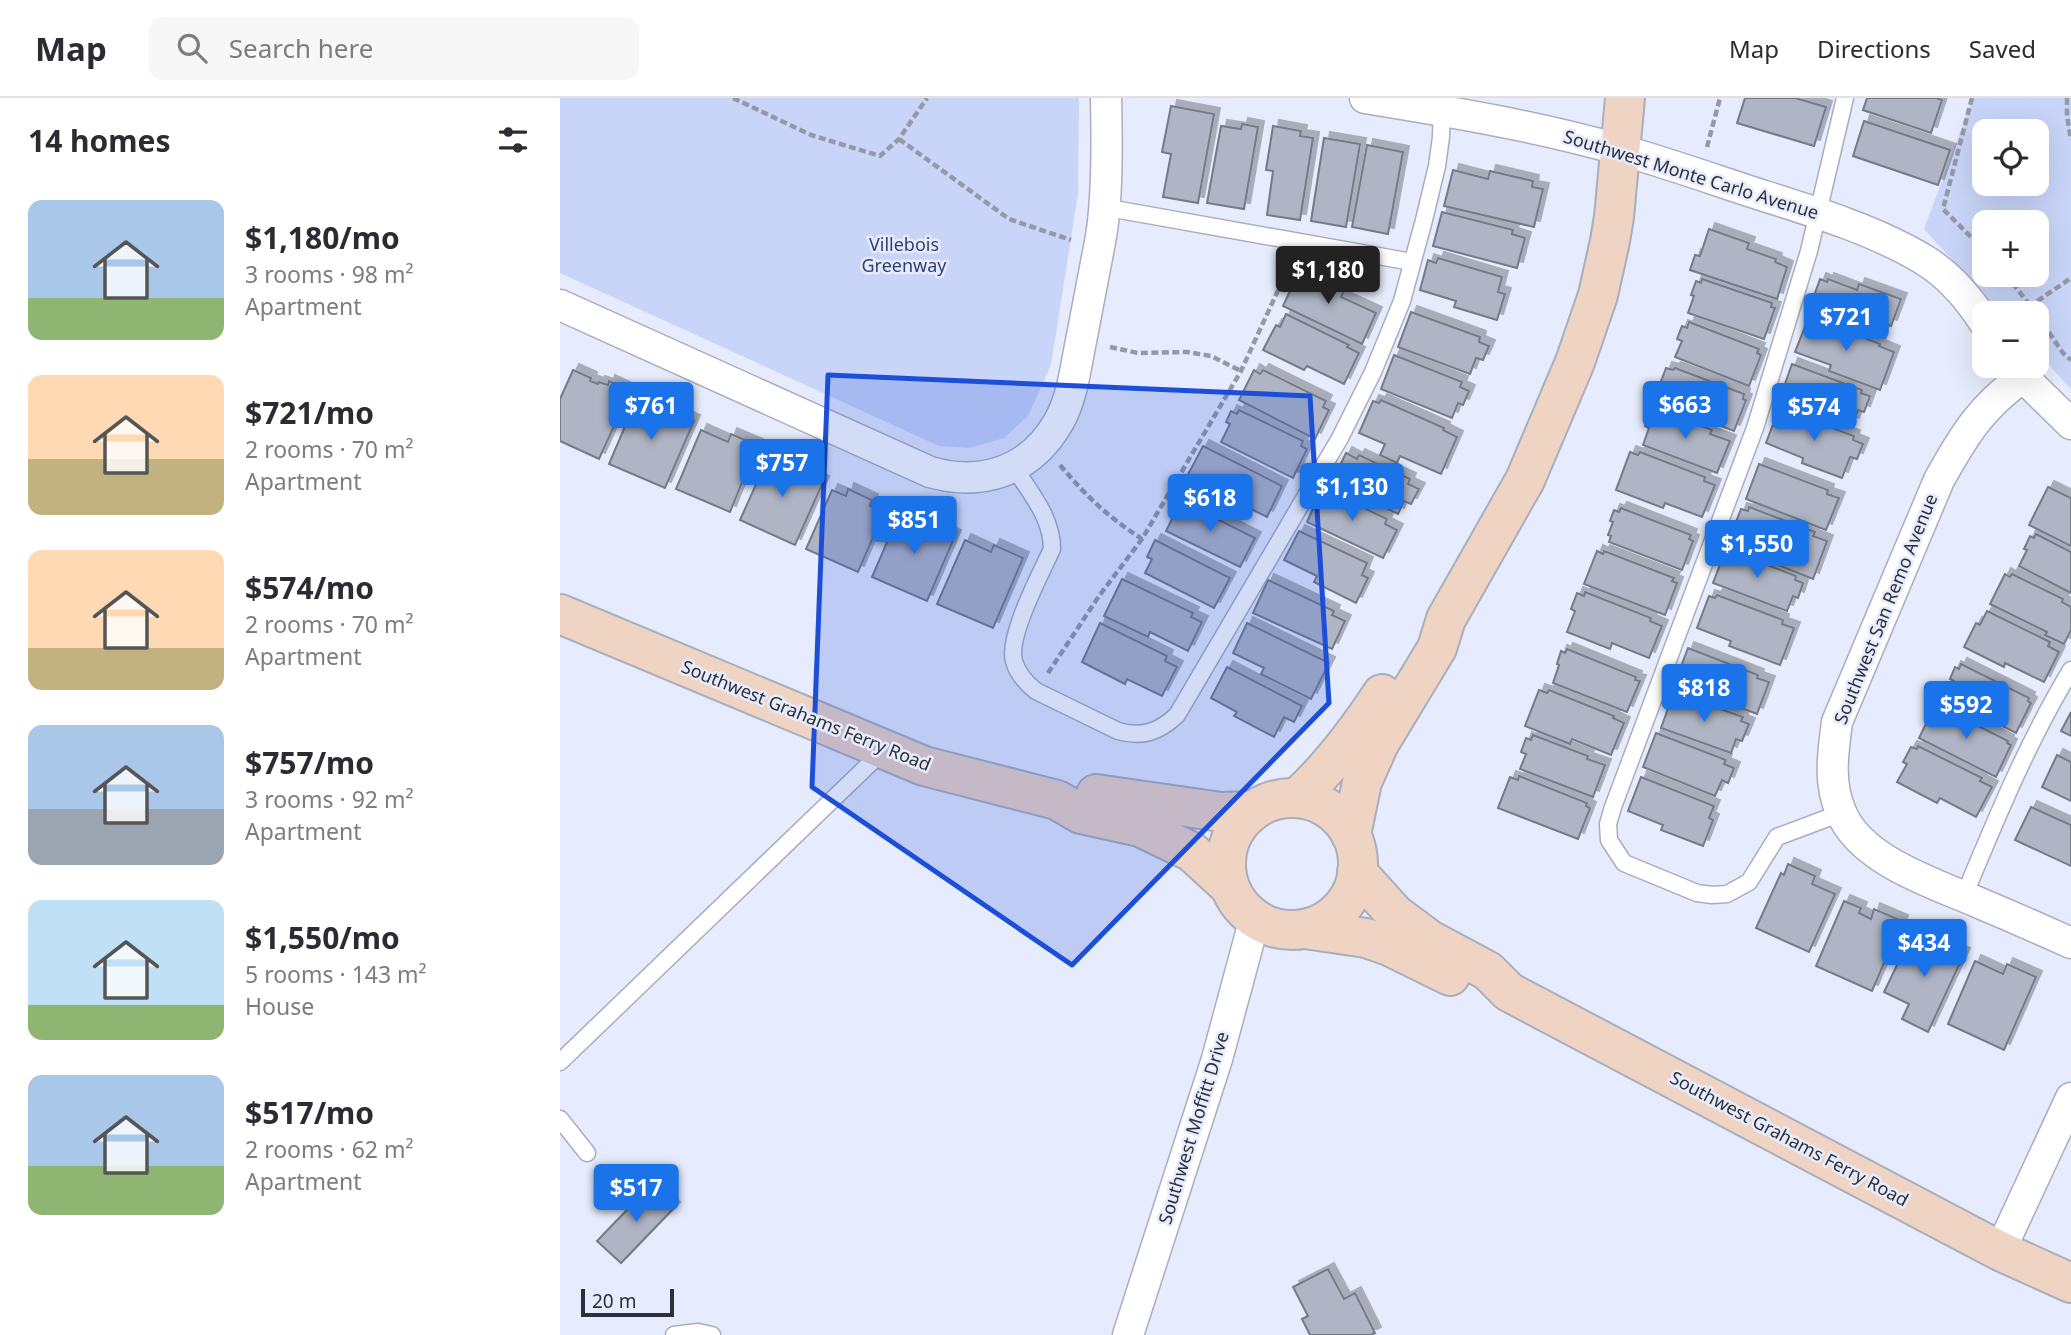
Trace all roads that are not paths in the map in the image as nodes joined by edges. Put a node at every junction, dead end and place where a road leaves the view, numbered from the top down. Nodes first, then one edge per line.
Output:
1 (1106, 98) edge
2 (1365, 98) edge
3 (1625, 98) edge
4 (1845, 98) edge
5 (1441, 104) edge
6 (1620, 150) junction
7 (1103, 207) junction
8 (1818, 213) junction
9 (1412, 262) junction
10 (1972, 303) edge
11 (560, 304) edge
12 (2013, 378) edge
13 (2026, 378) edge
14 (2071, 424) edge
15 (1014, 467) junction
16 (560, 614) edge
17 (1446, 619) junction
18 (2071, 670) edge
19 (884, 750) junction
20 (1297, 798) junction
21 (1057, 800) junction
22 (1254, 811) junction
23 (1841, 814) junction
24 (1351, 835) junction
25 (1357, 872) junction
26 (1230, 887) junction
27 (1964, 896) junction
28 (1256, 919) junction
29 (1305, 929) junction
30 (2071, 943) edge
31 (1509, 992) junction
32 (560, 1062) edge
33 (2071, 1098) edge
34 (560, 1119) edge
35 (587, 1153) dead end
36 (2000, 1251) junction
37 (2071, 1283) edge
38 (674, 1335) edge
39 (712, 1335) edge
40 (1128, 1335) edge

1 - 7 street
2 - 5 street, Southwest Monte Carlo Avenue
3 - 6 main road
4 - 8 lane
5 - 6 street, Southwest Monte Carlo Avenue
5 - 9 lane
6 - 8 street, Southwest Monte Carlo Avenue
6 - 17 main road
7 - 9 lane
7 - 15 street
8 - 10 street, Southwest Monte Carlo Avenue
8 - 23 lane
9 - 15 lane
11 - 15 street
12 - 23 street, Southwest San Remo Avenue
13 - 14 street
16 - 19 main road, Southwest Grahams Ferry Road
17 - 20 main road
17 - 24 main road
18 - 27 lane
19 - 21 main road, Southwest Grahams Ferry Road
19 - 32 lane
20 - 22 main road
20 - 24 main road
21 - 22 main road, Southwest Grahams Ferry Road
21 - 26 main road, Southwest Grahams Ferry Road
22 - 26 main road
23 - 27 street, Southwest San Remo Avenue
24 - 25 main road
25 - 29 main road
25 - 31 main road, Southwest Grahams Ferry Road
26 - 28 main road
27 - 30 street, Southwest San Remo Avenue
28 - 29 main road
28 - 40 street, Southwest Moffitt Drive
29 - 31 main road, Southwest Grahams Ferry Road
31 - 36 main road, Southwest Grahams Ferry Road
33 - 36 street
34 - 35 lane
36 - 37 main road, Southwest Grahams Ferry Road
38 - 39 lane

